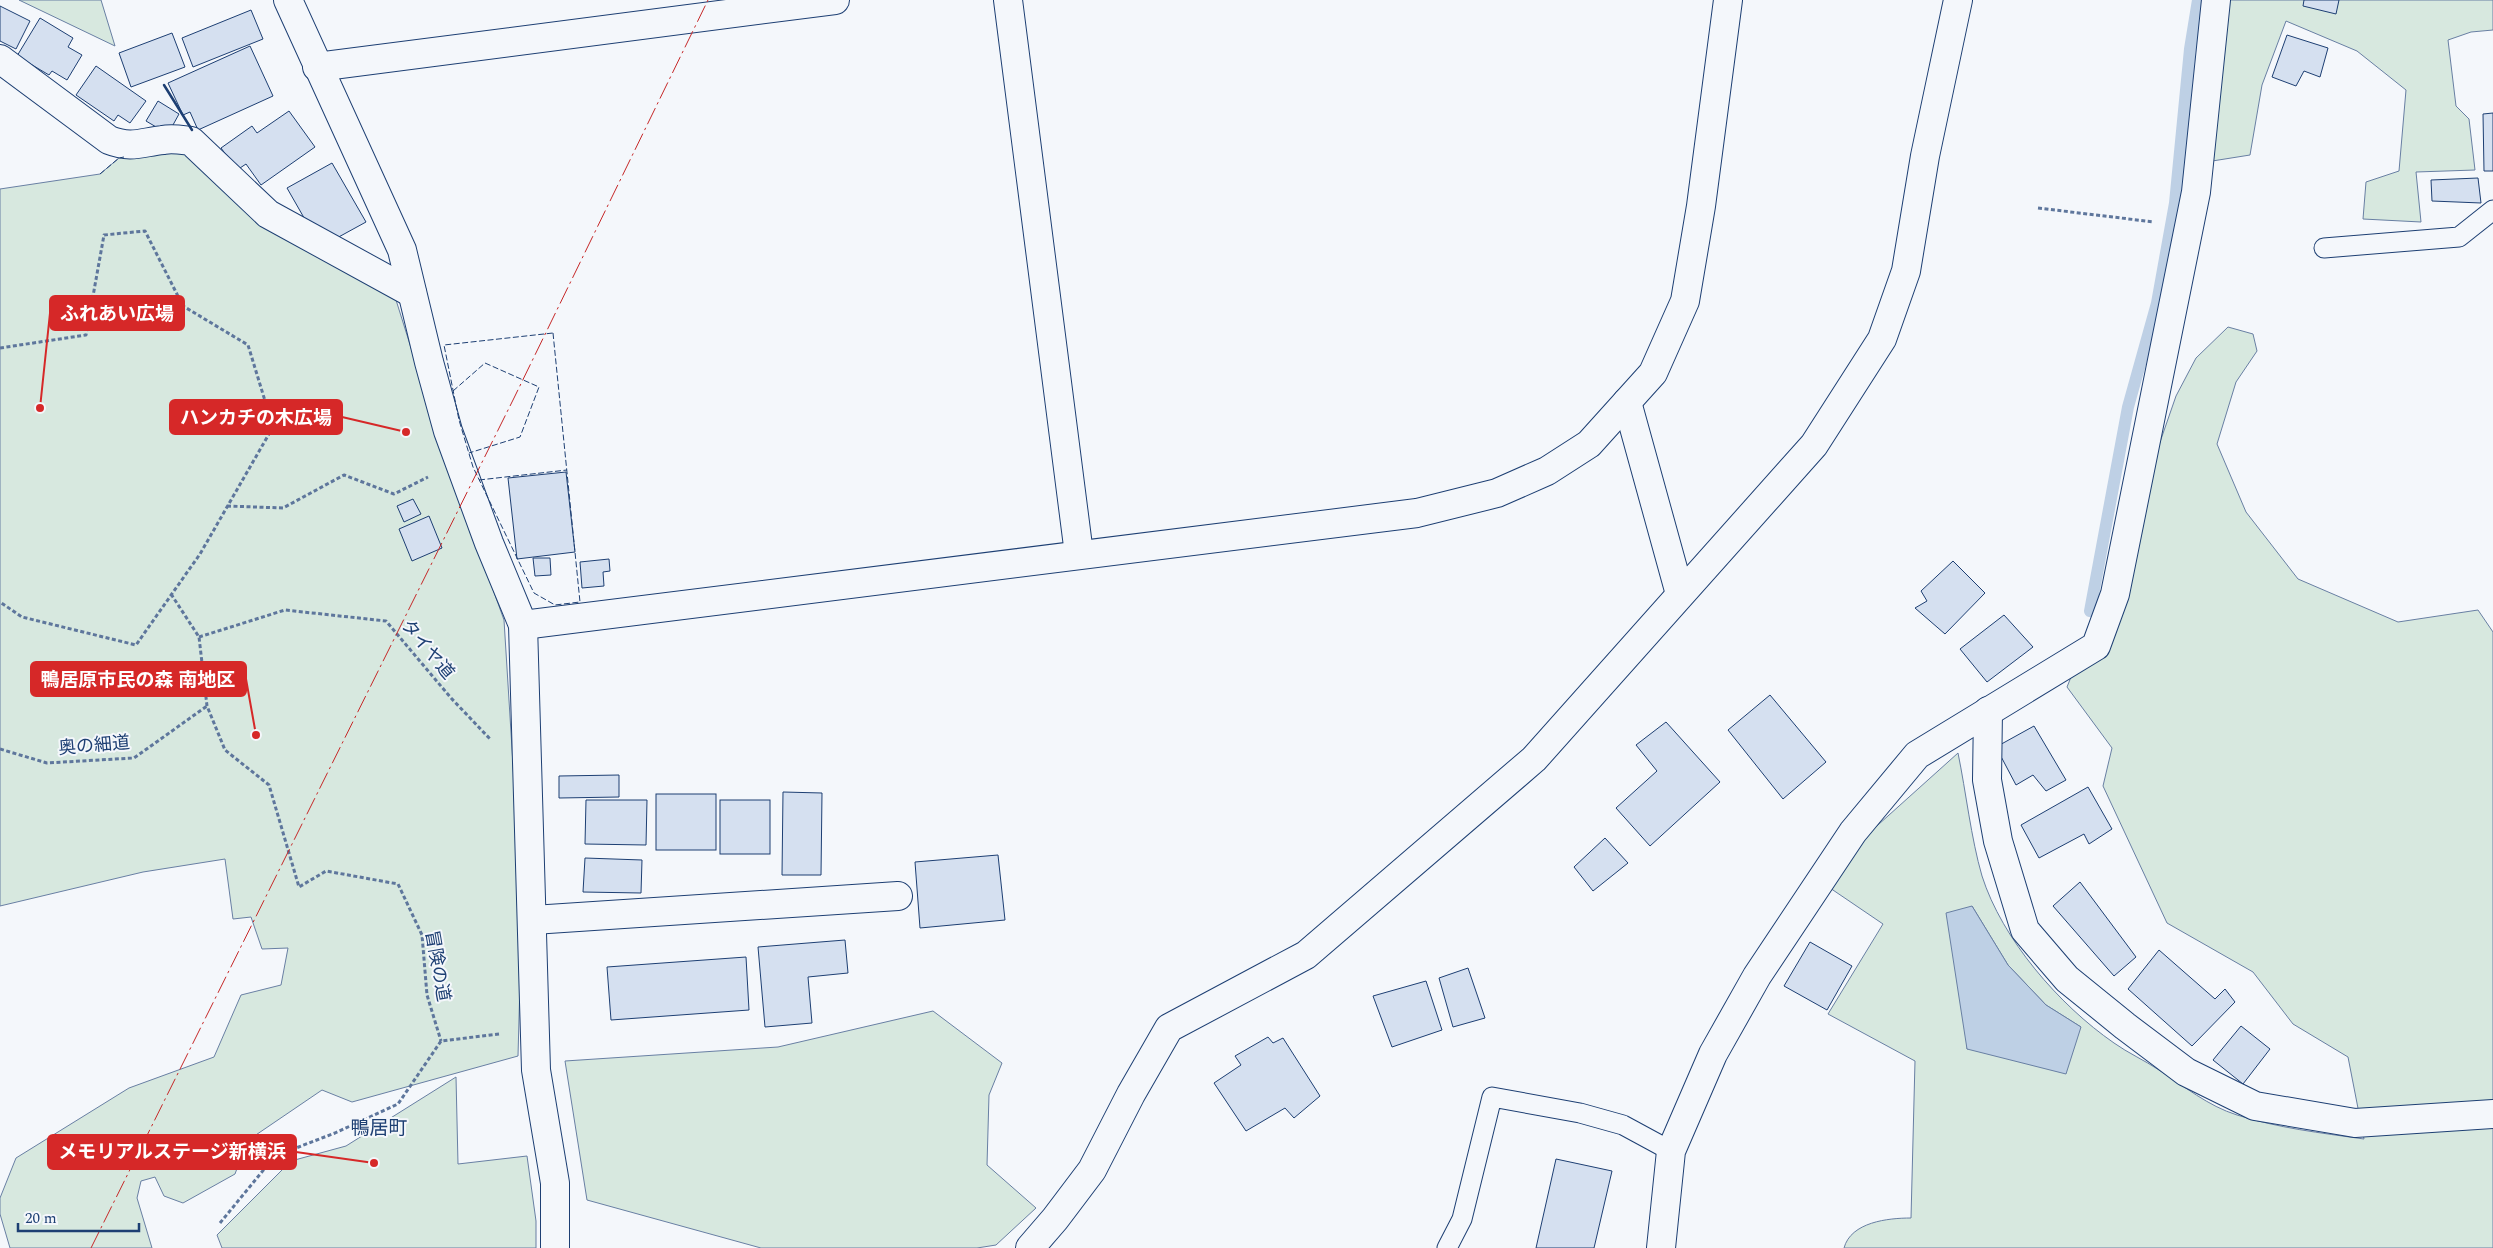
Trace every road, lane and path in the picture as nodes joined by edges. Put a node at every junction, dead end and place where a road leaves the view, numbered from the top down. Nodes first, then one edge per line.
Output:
1 (288, 0) edge
2 (835, 0) edge
3 (1008, 0) edge
4 (1728, 0) edge
5 (1958, 0) edge
6 (2216, 0) edge
7 (0, 60) edge
8 (317, 67) junction
9 (2038, 208) dead end
10 (2493, 210) edge
11 (2189, 226) junction
12 (2324, 248) dead end
13 (412, 293) junction
14 (0, 348) edge
15 (1627, 402) junction
16 (433, 474) dead end
17 (227, 506) junction
18 (1079, 554) junction
19 (171, 594) junction
20 (1680, 594) junction
21 (0, 602) edge
22 (523, 625) junction
23 (199, 637) junction
24 (207, 706) junction
25 (1988, 711) junction
26 (492, 740) dead end
27 (0, 750) edge
28 (898, 896) dead end
29 (533, 920) junction
30 (502, 1034) dead end
31 (440, 1041) junction
32 (2493, 1114) edge
33 (1671, 1152) junction
34 (220, 1223) dead end
35 (555, 1248) edge
36 (1030, 1248) edge
37 (1447, 1248) edge
38 (1661, 1248) edge

1 - 8 street
2 - 8 street
3 - 18 street
4 - 15 street
5 - 20 street
6 - 11 street
7 - 13 street
8 - 13 street
9 - 11 path
10 - 12 lane
11 - 25 street
13 - 22 street
14 - 17 path
15 - 18 street
15 - 20 street
16 - 17 path
17 - 19 path
18 - 22 street
19 - 21 path
19 - 23 path
20 - 36 street
22 - 29 street
23 - 24 path
23 - 26 path, タイヤ道
24 - 27 path, 奥の細道
24 - 31 path, 冒険の道
25 - 32 street
25 - 33 street
28 - 29 street
29 - 35 street
30 - 31 path
31 - 34 path
33 - 37 lane
33 - 38 street

